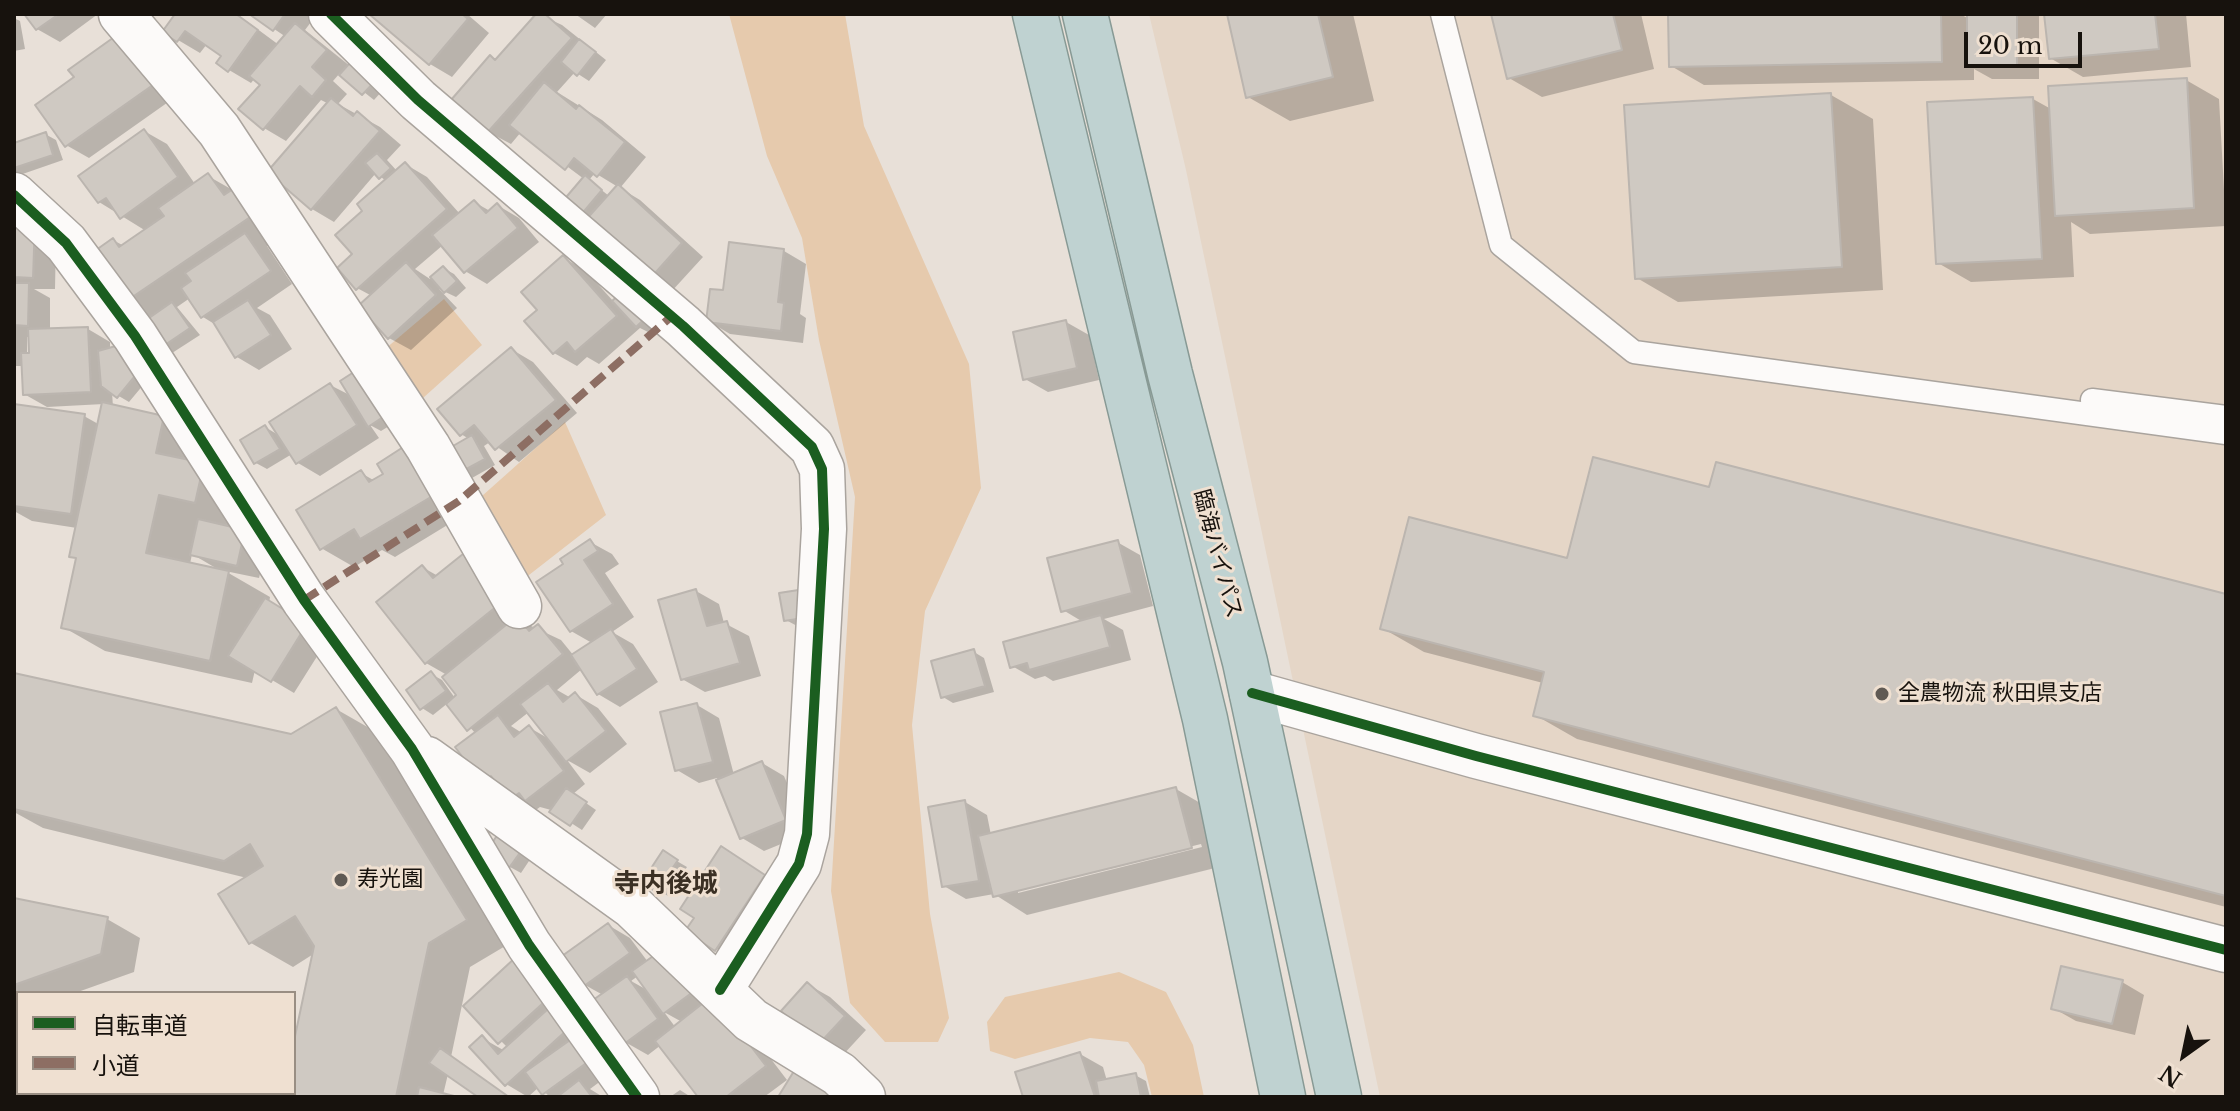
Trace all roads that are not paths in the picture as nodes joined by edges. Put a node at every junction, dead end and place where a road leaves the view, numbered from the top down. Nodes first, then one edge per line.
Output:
1 (121, 14) edge
2 (331, 14) edge
3 (1035, 14) edge
4 (1085, 14) edge
5 (1442, 14) edge
6 (1457, 14) edge
7 (14, 195) edge
8 (2226, 417) edge
9 (2226, 433) edge
10 (519, 606) dead end
11 (1252, 693) junction
12 (412, 749) junction
13 (2226, 950) edge
14 (720, 990) junction
15 (637, 1097) edge
16 (863, 1097) edge
17 (1283, 1097) edge
18 (1339, 1097) edge

1 - 10 street
2 - 14 street
3 - 17 highway
4 - 11 highway, 臨海バイパス
5 - 9 lane
6 - 8 lane
7 - 12 street
11 - 13 street
11 - 18 highway, 臨海バイパス
12 - 14 street
12 - 15 street
14 - 16 street

